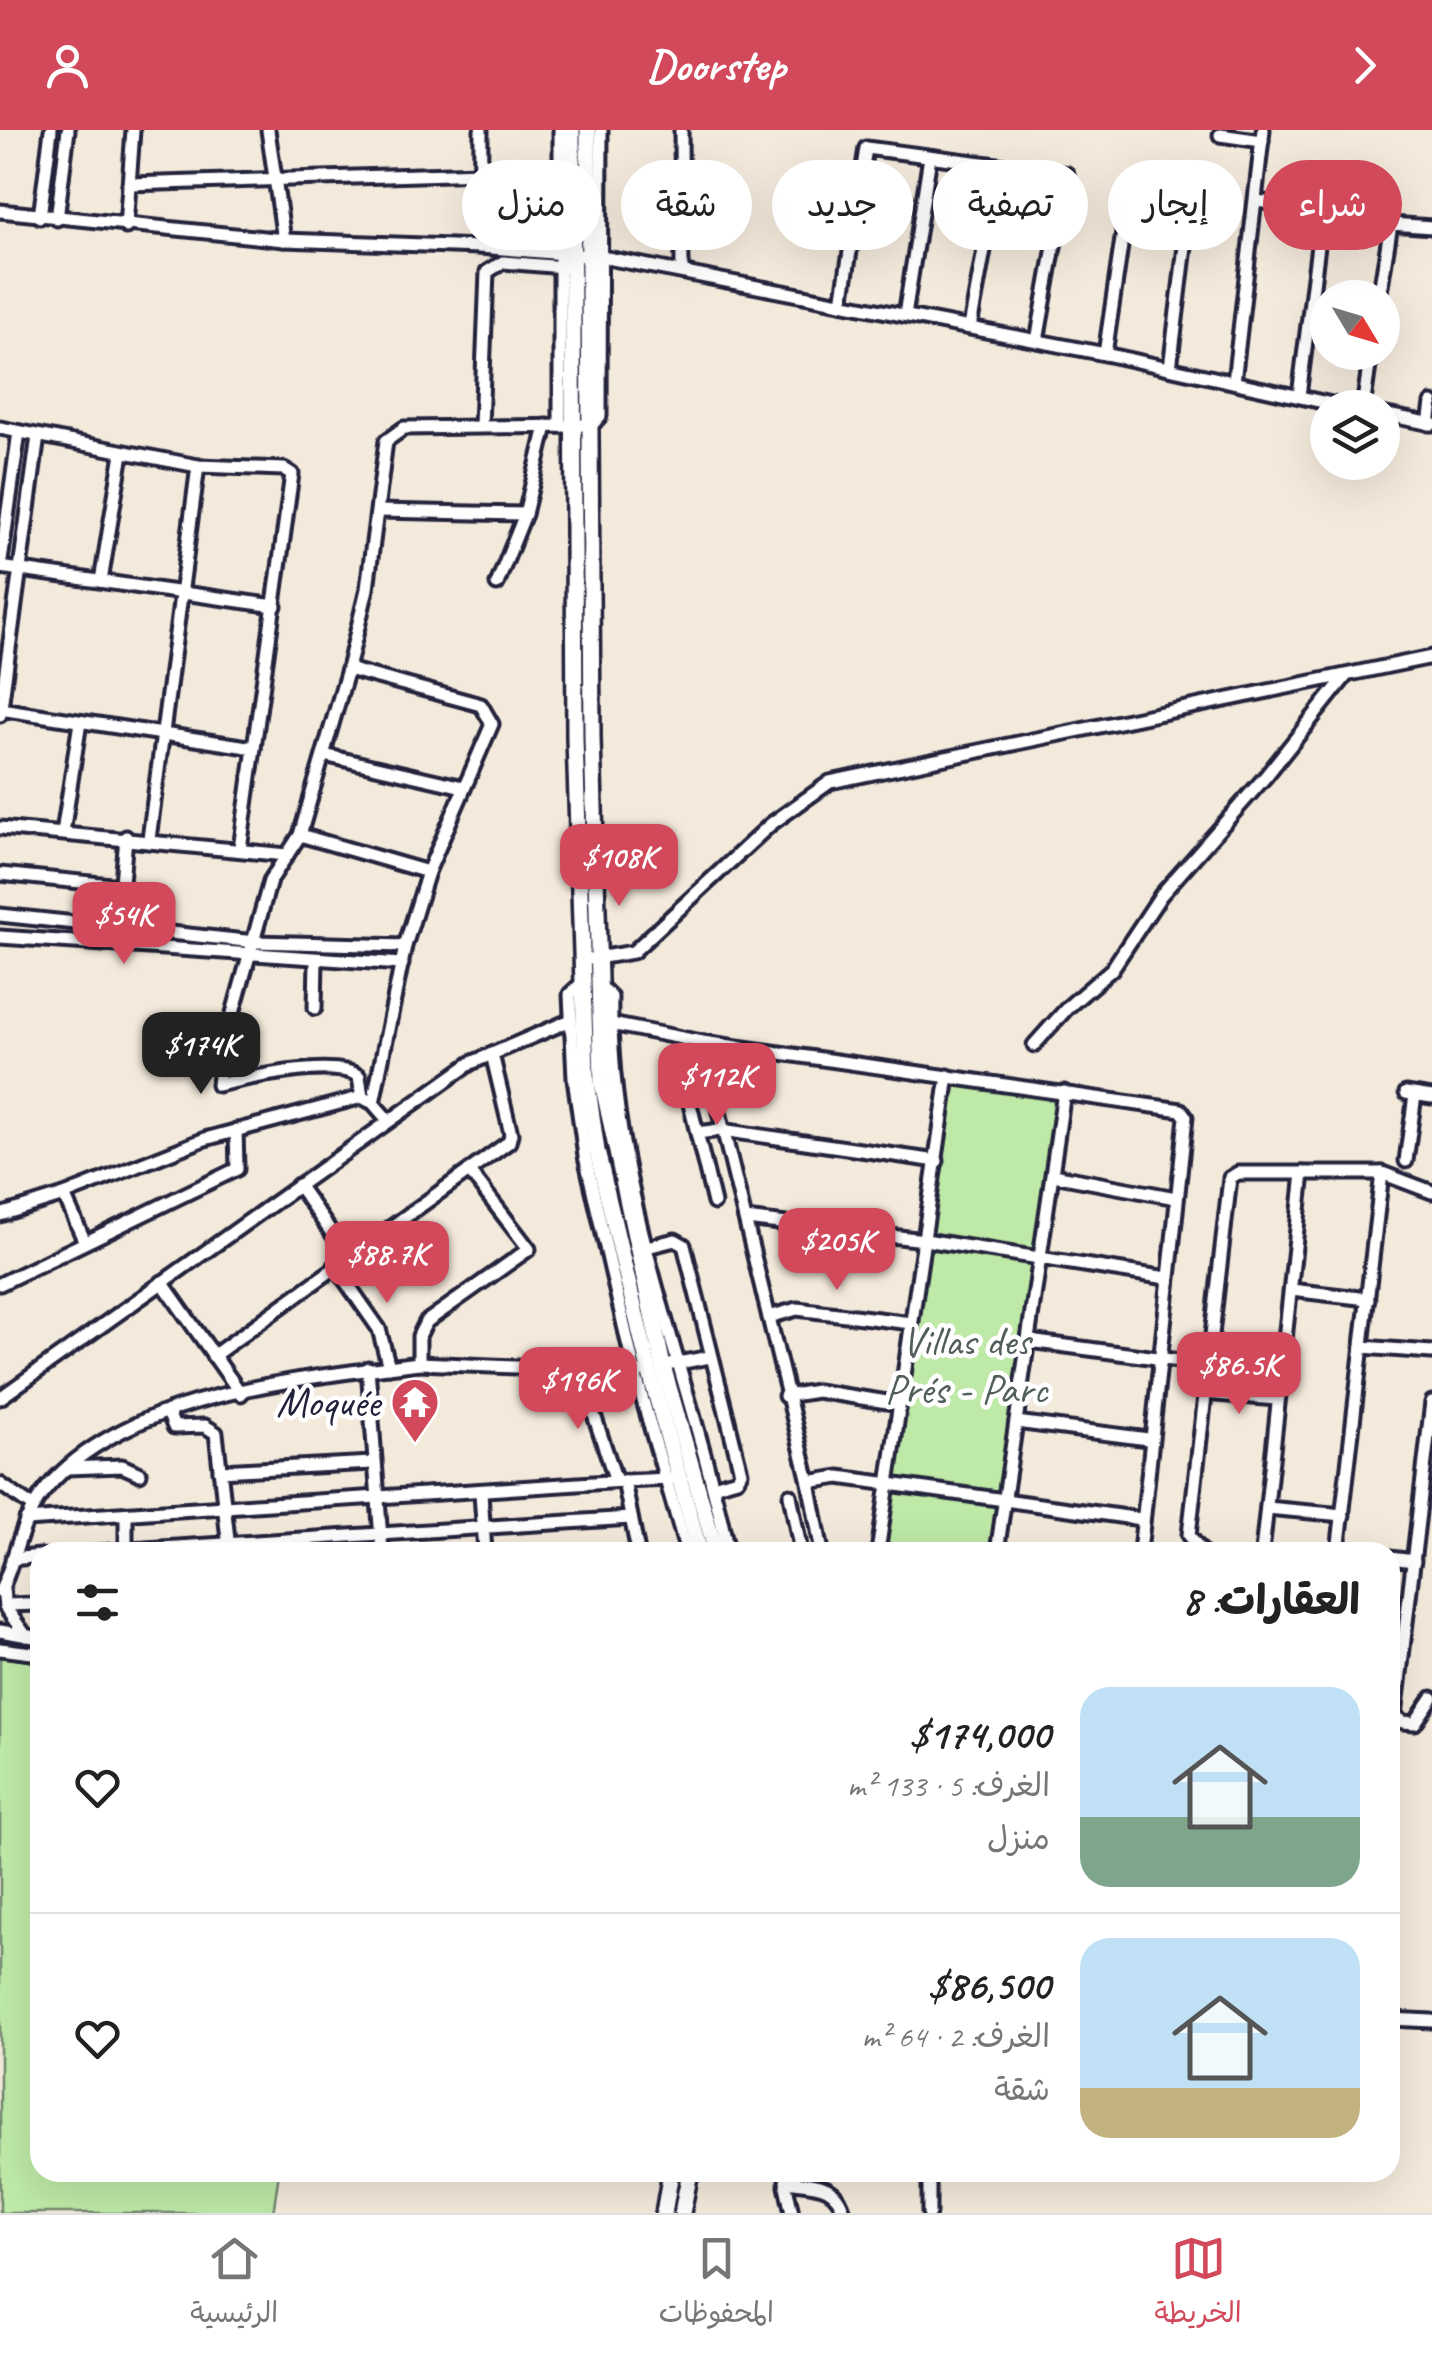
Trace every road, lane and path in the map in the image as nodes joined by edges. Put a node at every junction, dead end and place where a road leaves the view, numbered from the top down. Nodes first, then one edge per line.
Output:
1 (51, 130) edge
2 (68, 130) edge
3 (133, 130) edge
4 (268, 130) edge
5 (481, 130) edge
6 (560, 130) edge
7 (572, 130) edge
8 (588, 130) edge
9 (601, 130) edge
10 (681, 130) edge
11 (1220, 135) dead end
12 (1262, 136) edge
13 (930, 156) junction
14 (482, 160) edge
15 (462, 174) edge
16 (274, 178) junction
17 (130, 184) junction
18 (1257, 201) junction
19 (0, 211) edge
20 (40, 217) junction
21 (57, 218) junction
22 (126, 227) junction
23 (1432, 227) edge
24 (284, 240) junction
25 (462, 246) edge
26 (502, 250) edge
27 (984, 250) dead end
28 (1120, 250) edge
29 (1185, 250) edge
30 (581, 261) junction
31 (682, 271) junction
32 (1382, 280) edge
33 (842, 302) junction
34 (905, 314) junction
35 (970, 328) junction
36 (1037, 341) junction
37 (1105, 354) junction
38 (1170, 368) junction
39 (1234, 382) junction
40 (1299, 396) junction
41 (1310, 399) edge
42 (1432, 403) edge
43 (1400, 418) edge
44 (1431, 424) edge
45 (575, 425) junction
46 (481, 426) junction
47 (546, 426) junction
48 (0, 428) edge
49 (19, 432) junction
50 (38, 436) junction
51 (122, 452) junction
52 (198, 466) junction
53 (378, 511) junction
54 (524, 514) junction
55 (1, 553) edge
56 (21, 554) junction
57 (0, 568) edge
58 (18, 570) junction
59 (101, 582) junction
60 (498, 584) dead end
61 (185, 593) junction
62 (275, 606) junction
63 (1432, 657) edge
64 (348, 670) junction
65 (1346, 677) junction
66 (0, 711) edge
67 (80, 722) junction
68 (164, 734) junction
69 (254, 748) junction
70 (324, 755) junction
71 (464, 788) junction
72 (0, 828) edge
73 (63, 833) junction
74 (300, 835) junction
75 (126, 837) junction
76 (149, 839) junction
77 (240, 848) junction
78 (287, 856) junction
79 (428, 872) junction
80 (0, 874) edge
81 (121, 886) junction
82 (0, 915) edge
83 (118, 928) junction
84 (0, 937) edge
85 (255, 942) junction
86 (405, 946) junction
87 (252, 957) junction
88 (590, 959) junction
89 (316, 960) junction
90 (402, 964) junction
91 (590, 984) junction
92 (315, 1008) dead end
93 (570, 1020) junction
94 (611, 1024) junction
95 (702, 1042) junction
96 (1034, 1045) dead end
97 (492, 1054) junction
98 (680, 1064) dead end
99 (948, 1076) junction
100 (1064, 1092) junction
101 (1432, 1097) edge
102 (368, 1100) junction
103 (387, 1119) junction
104 (236, 1130) junction
105 (721, 1130) junction
106 (697, 1133) junction
107 (936, 1161) junction
108 (1406, 1161) dead end
109 (470, 1172) junction
110 (1304, 1173) junction
111 (1382, 1173) junction
112 (1052, 1174) junction
113 (298, 1184) junction
114 (1432, 1192) edge
115 (64, 1195) junction
116 (1176, 1198) junction
117 (714, 1203) dead end
118 (0, 1215) edge
119 (745, 1220) junction
120 (84, 1240) junction
121 (925, 1240) junction
122 (647, 1247) junction
123 (348, 1256) junction
124 (1039, 1258) junction
125 (335, 1266) junction
126 (1166, 1278) junction
127 (162, 1282) junction
128 (0, 1284) edge
129 (1290, 1290) junction
130 (1368, 1298) junction
131 (769, 1316) junction
132 (911, 1323) junction
133 (1029, 1342) junction
134 (1362, 1347) junction
135 (1432, 1352) edge
136 (213, 1356) junction
137 (710, 1357) junction
138 (1158, 1358) junction
139 (420, 1363) junction
140 (1194, 1363) dead end
141 (389, 1367) junction
142 (368, 1368) junction
143 (655, 1368) junction
144 (580, 1370) junction
145 (1204, 1393) junction
146 (241, 1394) junction
147 (785, 1396) junction
148 (0, 1398) edge
149 (1277, 1399) junction
150 (1432, 1402) edge
151 (900, 1404) junction
152 (168, 1412) junction
153 (1016, 1422) junction
154 (1148, 1440) junction
155 (373, 1464) junction
156 (66, 1468) junction
157 (220, 1471) junction
158 (140, 1474) dead end
159 (1428, 1474) edge
160 (669, 1480) junction
161 (620, 1481) junction
162 (810, 1482) junction
163 (888, 1483) junction
164 (0, 1484) edge
165 (713, 1486) junction
166 (481, 1493) junction
167 (790, 1495) dead end
168 (375, 1497) junction
169 (1006, 1501) junction
170 (33, 1507) junction
171 (1267, 1508) junction
172 (225, 1510) junction
173 (126, 1515) junction
174 (1343, 1515) junction
175 (631, 1518) junction
176 (1140, 1519) junction
177 (26, 1520) junction
178 (483, 1527) junction
179 (380, 1535) junction
180 (126, 1542) edge
181 (227, 1542) edge
182 (304, 1542) edge
183 (381, 1542) edge
184 (484, 1542) edge
185 (636, 1542) edge
186 (684, 1542) edge
187 (698, 1542) edge
188 (713, 1542) edge
189 (726, 1542) edge
190 (799, 1542) edge
191 (820, 1542) edge
192 (879, 1542) edge
193 (999, 1542) edge
194 (1140, 1542) edge
195 (1195, 1542) edge
196 (1263, 1542) edge
197 (1339, 1542) edge
198 (30, 1557) edge
199 (12, 1559) junction
200 (1400, 1559) edge
201 (1414, 1560) junction
202 (3, 1598) edge
203 (30, 1602) edge
204 (0, 1628) edge
205 (26, 1636) junction
206 (30, 1637) edge
207 (0, 1649) edge
208 (30, 1653) edge
209 (1400, 1663) edge
210 (1432, 1698) edge
211 (1400, 1717) edge
212 (1400, 2019) edge
213 (1432, 2021) edge
214 (669, 2182) edge
215 (688, 2182) edge
216 (788, 2182) edge
217 (807, 2182) edge
218 (928, 2182) edge
219 (664, 2213) edge
220 (682, 2213) edge
221 (792, 2213) edge
222 (844, 2213) edge
223 (929, 2213) edge

1 - 20 street
2 - 21 street
3 - 17 street
4 - 16 street
5 - 14 street
6 - 30 street
7 - 30 street
8 - 30 street
9 - 30 street
10 - 31 street
11 - 12 street
12 - 18 street
13 - 33 street
13 - 34 street
13 - 36 street
15 - 16 street
16 - 17 street
16 - 24 street
17 - 22 street
18 - 39 street
18 - 40 street
19 - 20 street
20 - 21 street
21 - 22 street
22 - 24 street
23 - 32 street
24 - 25 street
26 - 30 street
27 - 35 street
28 - 37 street
29 - 38 street
30 - 31 street
30 - 45 street
30 - 45 street
30 - 46 street
31 - 33 street
33 - 34 street
34 - 35 street
35 - 36 street
36 - 37 street
37 - 38 street
38 - 39 street
39 - 40 street
40 - 41 street
42 - 44 street
43 - 44 street
45 - 47 street
45 - 88 street
46 - 47 street
46 - 53 street
47 - 54 street
48 - 49 street
49 - 50 street
49 - 55 street
50 - 51 street
50 - 56 street
51 - 52 street
51 - 59 street
52 - 61 street
52 - 62 street
53 - 54 street
53 - 64 street
54 - 60 street
55 - 56 street
55 - 57 street
56 - 58 street
57 - 58 street
58 - 59 street
58 - 66 street
59 - 61 street
61 - 62 street
61 - 68 street
62 - 69 street
63 - 65 street
64 - 70 street
64 - 71 street
65 - 88 street
65 - 96 street
66 - 67 street
67 - 68 street
67 - 73 street
68 - 69 street
68 - 76 street
69 - 77 street
70 - 71 street
70 - 74 street
71 - 79 street
72 - 73 street
73 - 75 street
74 - 78 street
74 - 79 street
75 - 76 street
75 - 81 street
76 - 77 street
77 - 78 street
78 - 85 street
79 - 86 street
80 - 81 street
81 - 83 street
82 - 83 street
83 - 85 street
84 - 87 street
85 - 86 street
85 - 87 street
86 - 90 street
87 - 89 street
87 - 102 street
88 - 91 street
89 - 90 street
89 - 92 street
90 - 102 street
91 - 93 street
91 - 94 street
91 - 143 street
93 - 97 street
93 - 143 street
94 - 95 street
94 - 122 street
95 - 99 street
95 - 105 street
97 - 103 street
97 - 109 street
98 - 106 street
99 - 100 street
99 - 107 street
100 - 112 street
100 - 116 street
101 - 108 street
102 - 103 street
102 - 104 street
103 - 113 street
104 - 115 street
104 - 120 street
105 - 106 street
105 - 107 street
105 - 119 street
106 - 117 street
107 - 121 street
109 - 123 street
109 - 139 street
110 - 111 street
110 - 129 street
110 - 145 street
111 - 114 street
111 - 130 street
112 - 116 street
112 - 124 street
113 - 123 street
113 - 127 street
115 - 118 street
115 - 120 street
116 - 126 street
119 - 121 street
119 - 131 street
120 - 128 street
121 - 124 street
121 - 132 street
122 - 137 street
122 - 143 street
123 - 125 street
124 - 126 street
124 - 133 street
125 - 136 street
125 - 141 street
126 - 138 street
127 - 136 street
127 - 148 street
129 - 130 street
129 - 149 street
130 - 134 street
131 - 132 street
131 - 147 street
132 - 151 street
133 - 138 street
133 - 153 street
134 - 135 street
134 - 174 street
136 - 146 street
137 - 143 street
137 - 165 street
138 - 140 street
138 - 154 street
139 - 141 street
139 - 144 street
141 - 142 street
142 - 146 street
142 - 155 street
143 - 144 street
143 - 160 street
143 - 165 street
143 - 187 street
143 - 188 street
144 - 161 street
145 - 149 street
145 - 195 street
146 - 152 street
147 - 151 street
147 - 162 street
149 - 171 street
150 - 159 street
151 - 163 street
152 - 156 street
152 - 157 street
153 - 154 street
153 - 169 street
154 - 176 street
155 - 157 street
155 - 168 street
156 - 158 street
156 - 170 street
157 - 172 street
159 - 201 street
160 - 161 street
160 - 186 street
161 - 166 street
161 - 175 street
162 - 163 street
162 - 191 street
163 - 169 street
163 - 192 street
164 - 170 street
165 - 189 street
166 - 168 street
166 - 178 street
167 - 190 street
168 - 172 street
168 - 179 street
169 - 176 street
169 - 193 street
170 - 177 street
171 - 174 street
171 - 196 street
172 - 173 street
172 - 181 street
173 - 177 street
173 - 180 street
174 - 197 street
175 - 178 street
175 - 185 street
176 - 194 street
177 - 199 street
178 - 179 street
178 - 184 street
179 - 182 street
179 - 183 street
198 - 199 street
199 - 202 street
200 - 201 street
201 - 209 street
202 - 203 street
202 - 204 street
202 - 205 street
204 - 205 street
205 - 206 street
207 - 208 street
210 - 211 street
212 - 213 street
214 - 219 street
215 - 220 street
216 - 221 street
217 - 222 street
218 - 223 street

